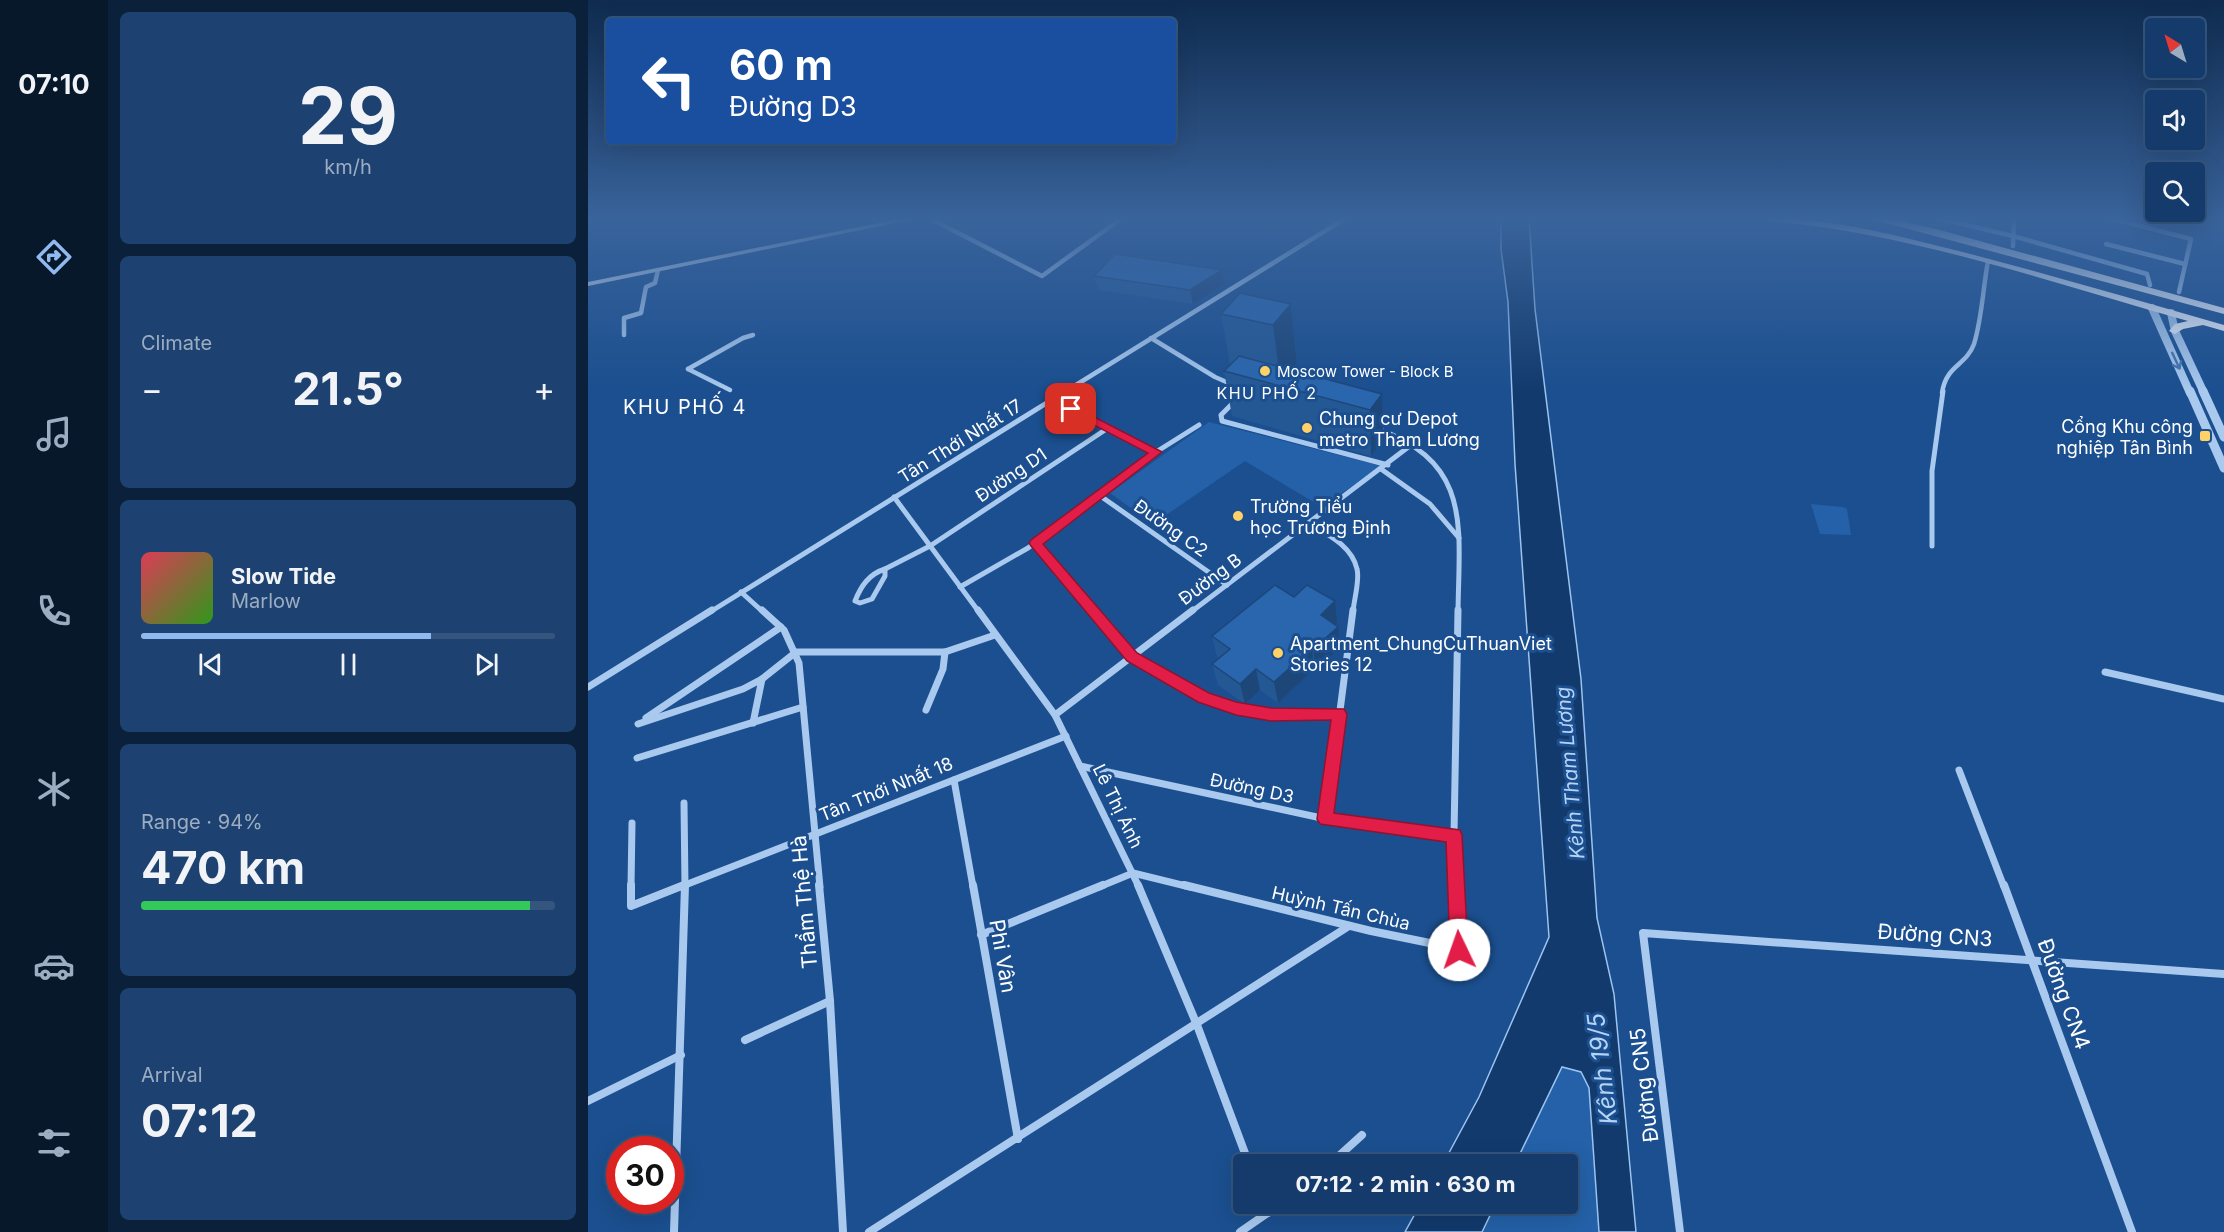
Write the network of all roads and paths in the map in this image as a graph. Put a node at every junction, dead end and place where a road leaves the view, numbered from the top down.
1 (620, 275) edge
2 (626, 275) edge
3 (657, 275) edge
4 (1253, 275) edge
5 (1986, 275) edge
6 (2055, 275) edge
7 (2070, 275) edge
8 (2083, 275) edge
9 (2100, 275) edge
10 (2185, 275) edge
11 (588, 282) edge
12 (2151, 296) junction
13 (2175, 302) junction
14 (2224, 304) edge
15 (2224, 310) edge
16 (2209, 323) junction
17 (2224, 324) edge
18 (2175, 331) junction
19 (624, 335) dead end
20 (753, 336) dead end
21 (1151, 338) junction
22 (1235, 386) edge
23 (730, 390) dead end
24 (1237, 398) edge
25 (1053, 399) junction
26 (1199, 425) dead end
27 (1369, 426) edge
28 (1108, 428) junction
29 (2224, 439) edge
30 (2213, 440) junction
31 (1411, 445) junction
32 (1156, 452) junction
33 (1388, 465) junction
34 (2224, 468) edge
35 (1381, 469) junction
36 (1099, 495) junction
37 (894, 497) junction
38 (1309, 523) junction
39 (1459, 538) junction
40 (1035, 543) junction
41 (930, 546) junction
42 (1932, 546) dead end
43 (885, 569) junction
44 (1227, 585) junction
45 (960, 587) junction
46 (741, 592) junction
47 (781, 627) junction
48 (995, 635) junction
49 (796, 652) junction
50 (945, 652) junction
51 (1132, 657) junction
52 (2105, 672) dead end
53 (762, 679) junction
54 (588, 687) edge
55 (2224, 699) edge
56 (803, 707) junction
57 (926, 710) dead end
58 (1339, 714) junction
59 (1054, 715) junction
60 (753, 723) junction
61 (1066, 736) junction
62 (637, 758) dead end
63 (1080, 766) junction
64 (1959, 770) dead end
65 (954, 780) junction
66 (684, 804) dead end
67 (1326, 819) junction
68 (632, 823) dead end
69 (816, 834) junction
70 (1454, 835) junction
71 (1133, 873) junction
72 (685, 886) junction
73 (1349, 926) junction
74 (1643, 933) joint
75 (981, 935) junction
76 (2032, 959) junction
77 (2224, 974) edge
78 (831, 1001) junction
79 (1197, 1025) junction
80 (745, 1040) dead end
81 (681, 1054) junction
82 (588, 1101) edge
83 (1362, 1135) dead end
84 (1018, 1139) junction
85 (1245, 1154) edge
86 (1341, 1154) edge
87 (1267, 1214) edge
88 (674, 1232) edge
89 (843, 1232) edge
90 (869, 1232) edge
91 (1240, 1232) edge
92 (1680, 1232) edge
93 (2132, 1232) edge

1 - 11 main road
2 - 11 main road
3 - 19 street
4 - 21 street, Tân Thới Nhất 17
5 - 42 street
6 - 12 main road
7 - 12 main road
8 - 12 main road
9 - 12 main road
10 - 13 street
12 - 13 main road
12 - 13 main road
12 -> 30 street
13 - 14 main road
13 - 15 main road
13 - 16 main road
13 - 17 main road
13 - 18 street
16 - 17 main road
16 - 18 main road
18 - 29 street
20 - 23 street
21 - 22 street
21 - 25 street, Tân Thới Nhất 17
24 - 33 street
25 - 28 street
25 - 37 street, Tân Thới Nhất 17
26 - 32 street
27 - 31 street, Huỳnh Tấn Chùa
28 - 32 street
28 - 41 street, Đường D1
29 - 30 street
30 - 34 street
31 - 33 street, Đường B
31 - 39 street, Huỳnh Tấn Chùa
32 - 36 street
33 - 35 street, Đường B
35 - 38 street, Đường B
35 - 39 street
36 - 40 street
36 - 44 street, Đường C2
37 - 41 street, Lê Thị Ánh
37 - 46 street, Tân Thới Nhất 17
38 - 44 street, Đường B
38 - 58 street
39 - 70 street, Huỳnh Tấn Chùa
40 - 45 street
40 - 51 street
41 - 43 street, Đường D1
41 - 45 street, Lê Thị Ánh
43 - 43 street, Đường D1
44 - 51 street, Đường B
45 - 48 street, Lê Thị Ánh
46 - 47 street, Thẩm Thệ Hà
46 - 54 street, Tân Thới Nhất 17
47 - 49 street, Thẩm Thệ Hà
47 - 53 street
48 - 50 street
48 - 59 street, Lê Thị Ánh
49 - 50 street
49 - 53 street
49 - 56 street, Thẩm Thệ Hà
50 - 57 street
51 - 58 street
51 - 59 street, Đường B
52 - 55 street
53 - 60 street
56 - 60 street
56 - 69 street, Thẩm Thệ Hà
58 - 67 street
59 - 61 street, Lê Thị Ánh
60 - 62 street
61 - 63 street, Lê Thị Ánh
61 - 65 street, Tân Thới Nhất 18
63 - 67 street, Đường D3
63 - 71 street, Lê Thị Ánh
64 - 76 street, Đường CN4
65 - 69 street, Tân Thới Nhất 18
65 - 75 street, Phi Vân
66 - 72 street
67 - 70 street, Đường D3
68 - 72 street, Tân Thới Nhất 18
69 - 72 street, Tân Thới Nhất 18
69 - 78 street, Thẩm Thệ Hà
70 - 73 street, Huỳnh Tấn Chùa
71 - 73 street, Huỳnh Tấn Chùa
71 - 75 street
71 - 79 street, Lê Thị Ánh
72 - 81 street
73 - 79 street
74 - 76 street, Đường CN3
74 - 92 street, Đường CN5
75 - 84 street, Phi Vân
76 - 77 street, Đường CN3
76 - 93 street, Đường CN4
78 - 80 street
78 - 89 street, Thẩm Thệ Hà
79 - 84 street
79 - 85 street, Lê Thị Ánh
81 - 82 street
81 - 88 street
83 - 86 street
84 - 90 street
87 - 91 street

